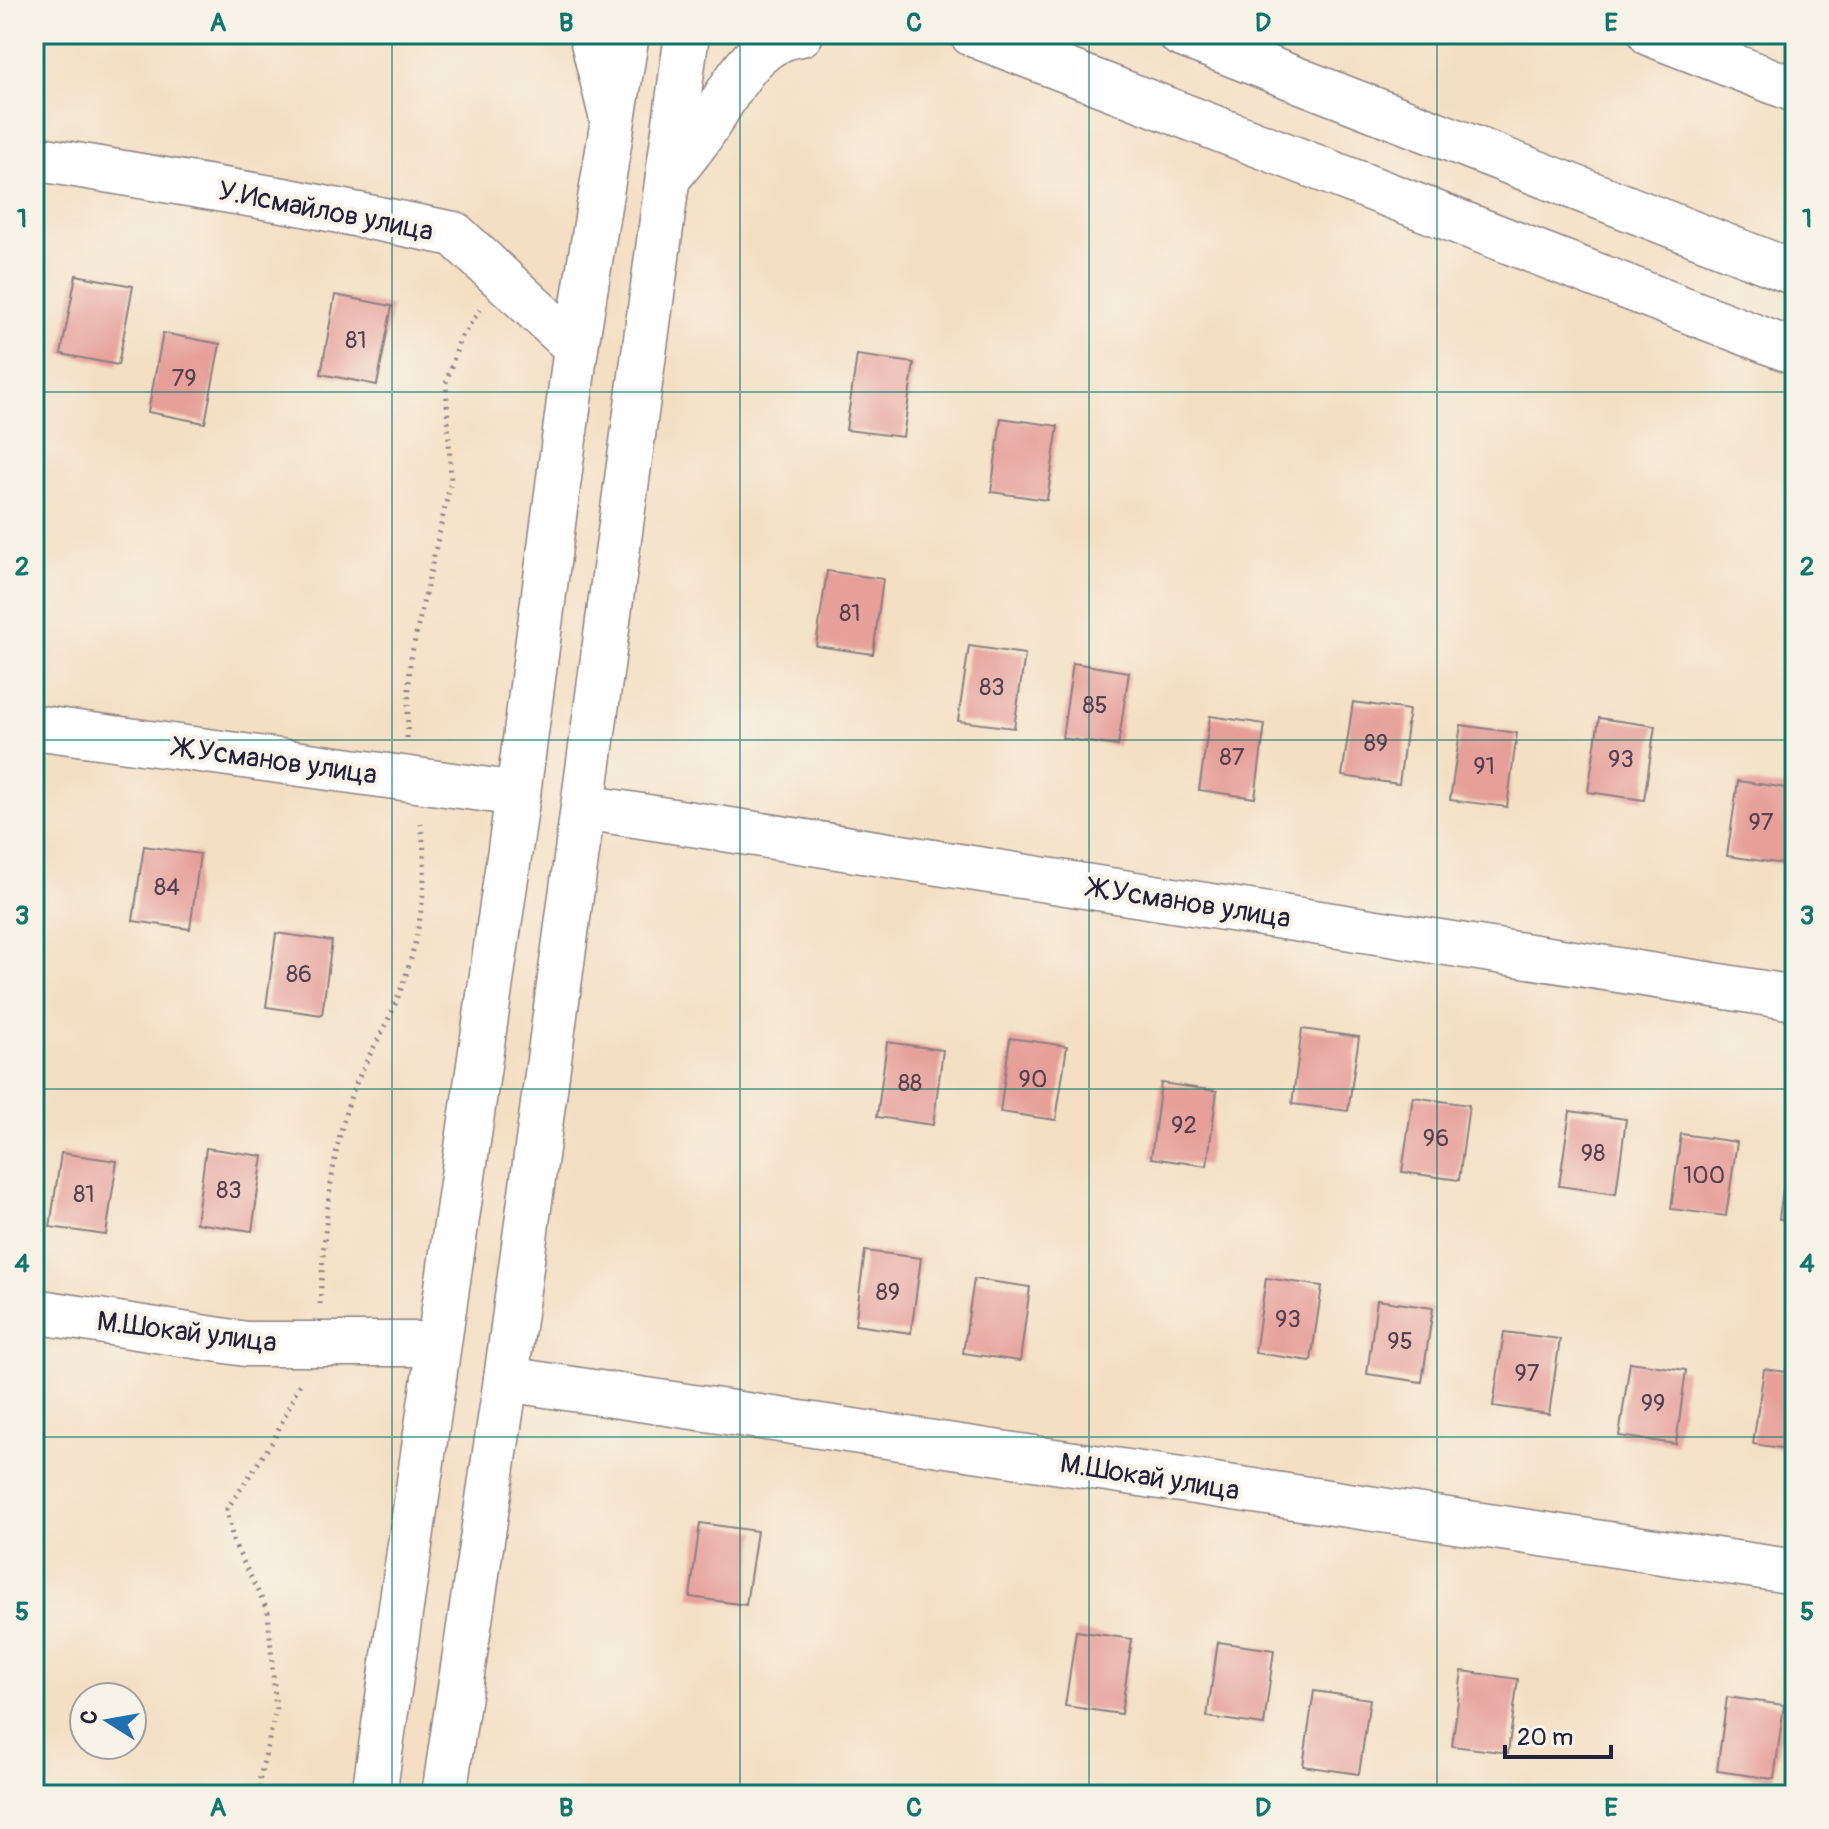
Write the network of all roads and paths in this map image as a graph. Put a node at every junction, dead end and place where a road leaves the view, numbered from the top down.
1 (591, 34) edge
2 (627, 34) edge
3 (687, 34) edge
4 (801, 34) edge
5 (972, 34) edge
6 (1180, 34) edge
7 (1651, 34) edge
8 (1795, 90) edge
9 (612, 119) junction
10 (34, 158) edge
11 (668, 178) junction
12 (1795, 273) edge
13 (502, 278) junction
14 (576, 347) junction
15 (1795, 352) edge
16 (34, 727) edge
17 (413, 779) junction
18 (518, 794) junction
19 (584, 807) junction
20 (1795, 998) edge
21 (34, 1311) edge
22 (311, 1344) junction
23 (437, 1344) junction
24 (506, 1379) junction
25 (1795, 1572) edge
26 (256, 1795) edge
27 (374, 1795) edge
28 (444, 1795) edge

1 - 9 main road
2 - 9 main road
3 - 11 main road
4 - 11 main road
5 - 15 main road
6 - 12 main road
7 - 8 main road
9 - 14 main road
10 - 13 main road, У.Исмайлов улица
11 - 19 main road
13 - 14 main road, У.Исмайлов улица
13 - 17 path
14 - 18 main road
16 - 17 main road, Ж.Усманов улица
17 - 18 main road, Ж.Усманов улица
17 - 22 path
18 - 23 main road
19 - 20 main road, Ж.Усманов улица
19 - 24 main road
21 - 22 main road, М.Шокай улица
22 - 23 main road, М.Шокай улица
22 - 26 path
23 - 27 main road
24 - 25 main road, М.Шокай улица
24 - 28 main road

